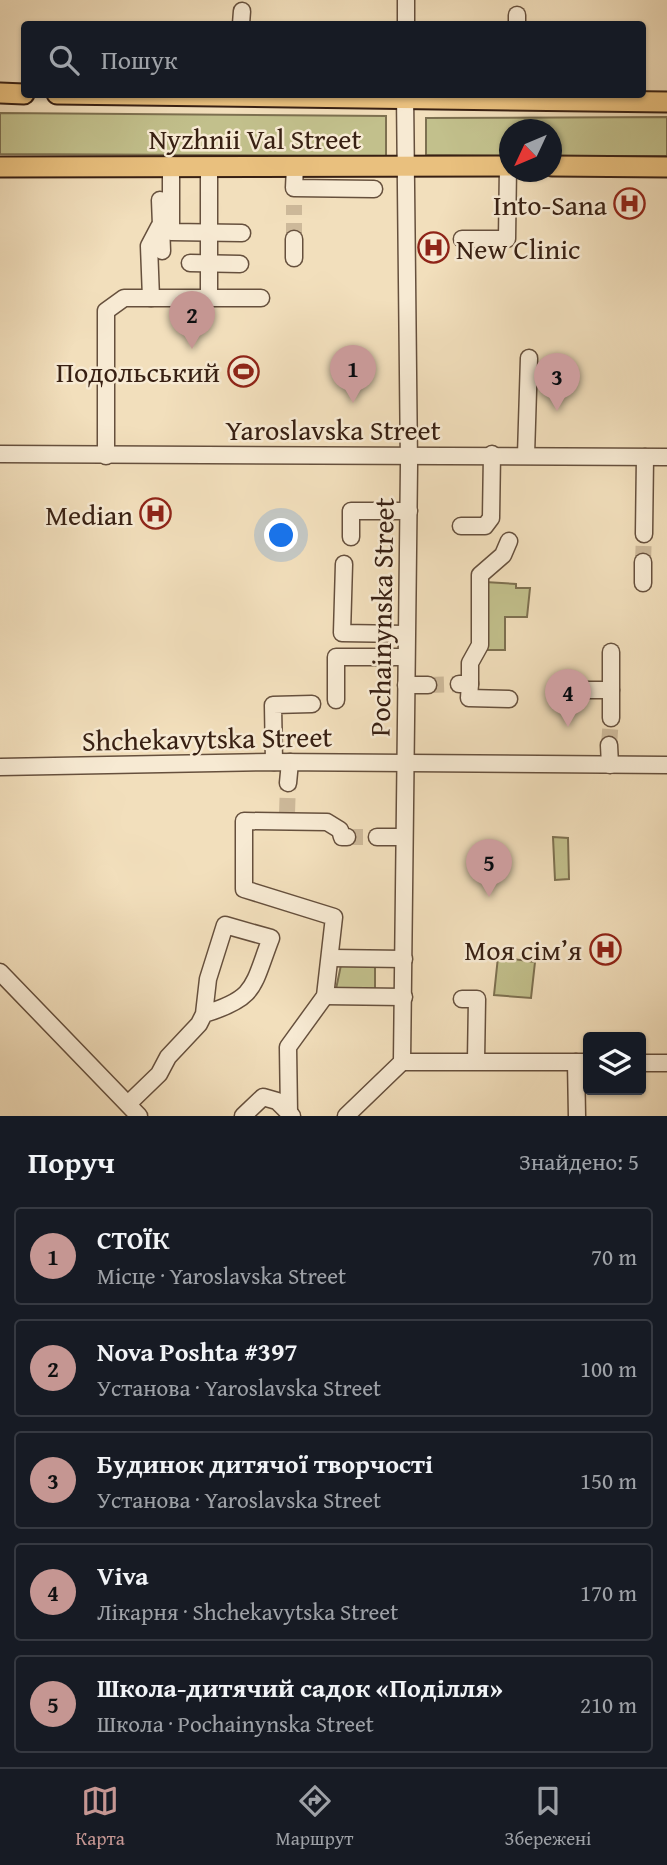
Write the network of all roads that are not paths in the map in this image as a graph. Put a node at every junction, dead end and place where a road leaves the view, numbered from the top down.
1 (406, 0) edge
2 (406, 21) edge
3 (0, 93) edge
4 (21, 94) edge
5 (405, 98) edge
6 (518, 98) edge
7 (667, 102) edge
8 (165, 166) junction
9 (209, 166) junction
10 (295, 166) junction
11 (405, 166) junction
12 (499, 166) edge
13 (562, 166) edge
14 (0, 167) edge
15 (667, 167) edge
16 (509, 182) edge
17 (374, 189) dead end
18 (159, 227) junction
19 (209, 233) junction
20 (242, 233) dead end
21 (294, 239) tunnel mouth
22 (462, 239) dead end
23 (162, 251) dead end
24 (294, 258) dead end
25 (190, 263) dead end
26 (209, 263) junction
27 (240, 264) dead end
28 (151, 298) junction
29 (209, 298) junction
30 (261, 298) dead end
31 (529, 358) dead end
32 (0, 454) edge
33 (492, 454) junction
34 (409, 455) junction
35 (526, 455) junction
36 (106, 456) junction
37 (645, 457) junction
38 (667, 457) edge
39 (409, 512) junction
40 (461, 526) dead end
41 (644, 534) tunnel mouth
42 (351, 537) dead end
43 (509, 541) dead end
44 (643, 562) tunnel mouth
45 (344, 564) dead end
46 (643, 583) dead end
47 (406, 634) junction
48 (611, 652) dead end
49 (406, 657) junction
50 (406, 685) junction
51 (428, 685) tunnel mouth
52 (561, 690) dead end
53 (611, 690) junction
54 (509, 699) dead end
55 (336, 700) dead end
56 (312, 704) dead end
57 (611, 718) tunnel mouth
58 (609, 746) tunnel mouth
59 (282, 762) junction
60 (404, 763) junction
61 (610, 765) junction
62 (667, 765) edge
63 (0, 767) edge
64 (288, 783) tunnel mouth
65 (404, 836) junction
66 (347, 837) tunnel mouth
67 (377, 837) tunnel mouth
68 (331, 958) junction
69 (404, 959) junction
70 (0, 972) edge
71 (325, 996) junction
72 (404, 997) junction
73 (462, 999) dead end
74 (204, 1014) junction
75 (476, 1060) junction
76 (402, 1062) junction
77 (582, 1062) edge
78 (646, 1063) edge
79 (667, 1063) edge
80 (133, 1110) edge
81 (290, 1114) edge
82 (243, 1116) edge
83 (346, 1116) edge
84 (577, 1116) edge

1 - 2 street
3 - 4 main road
5 - 6 main road
5 - 11 street, Pochainynska Street
6 - 7 main road
8 - 9 main road, Nyzhnii Val Street
8 - 14 main road, Nyzhnii Val Street
8 - 18 street
8 - 19 street
9 - 10 main road, Nyzhnii Val Street
9 - 19 street
10 - 11 main road, Nyzhnii Val Street
10 - 17 street
11 - 12 main road, Nyzhnii Val Street
11 - 34 street, Pochainynska Street
13 - 15 main road
16 - 22 street
18 - 23 street
18 - 28 street
19 - 20 street
19 - 26 street
21 - 24 street
25 - 26 street
26 - 27 street
26 - 29 street
28 - 29 street
28 - 36 street
29 - 30 street
31 - 35 street
32 - 36 street, Yaroslavska Street
33 - 34 street, Yaroslavska Street
33 - 35 street, Yaroslavska Street
33 - 40 street
34 - 36 street, Yaroslavska Street
34 - 39 street, Pochainynska Street
35 - 37 street, Yaroslavska Street
37 - 38 street, Yaroslavska Street
37 - 41 street
39 - 42 street
39 - 47 street, Pochainynska Street
43 - 54 street
44 - 46 street
45 - 47 street
47 - 49 street, Pochainynska Street
48 - 53 street
49 - 50 street, Pochainynska Street
49 - 55 street
50 - 51 street
50 - 60 street, Pochainynska Street
52 - 53 street
53 - 57 street
56 - 59 street
58 - 61 street
59 - 60 street, Shchekavytska Street
59 - 63 street, Shchekavytska Street
59 - 64 street
60 - 61 street, Shchekavytska Street
60 - 65 street, Pochainynska Street
61 - 62 street, Shchekavytska Street
65 - 67 street
65 - 69 street, Pochainynska Street
66 - 68 street
68 - 69 street
68 - 71 street
69 - 72 street, Pochainynska Street
70 - 80 street
71 - 72 street
71 - 81 street
72 - 76 street, Pochainynska Street
73 - 75 street
74 - 74 street
74 - 80 street
75 - 76 street
75 - 77 street
76 - 83 street
77 - 84 street
78 - 79 street
81 - 82 street

